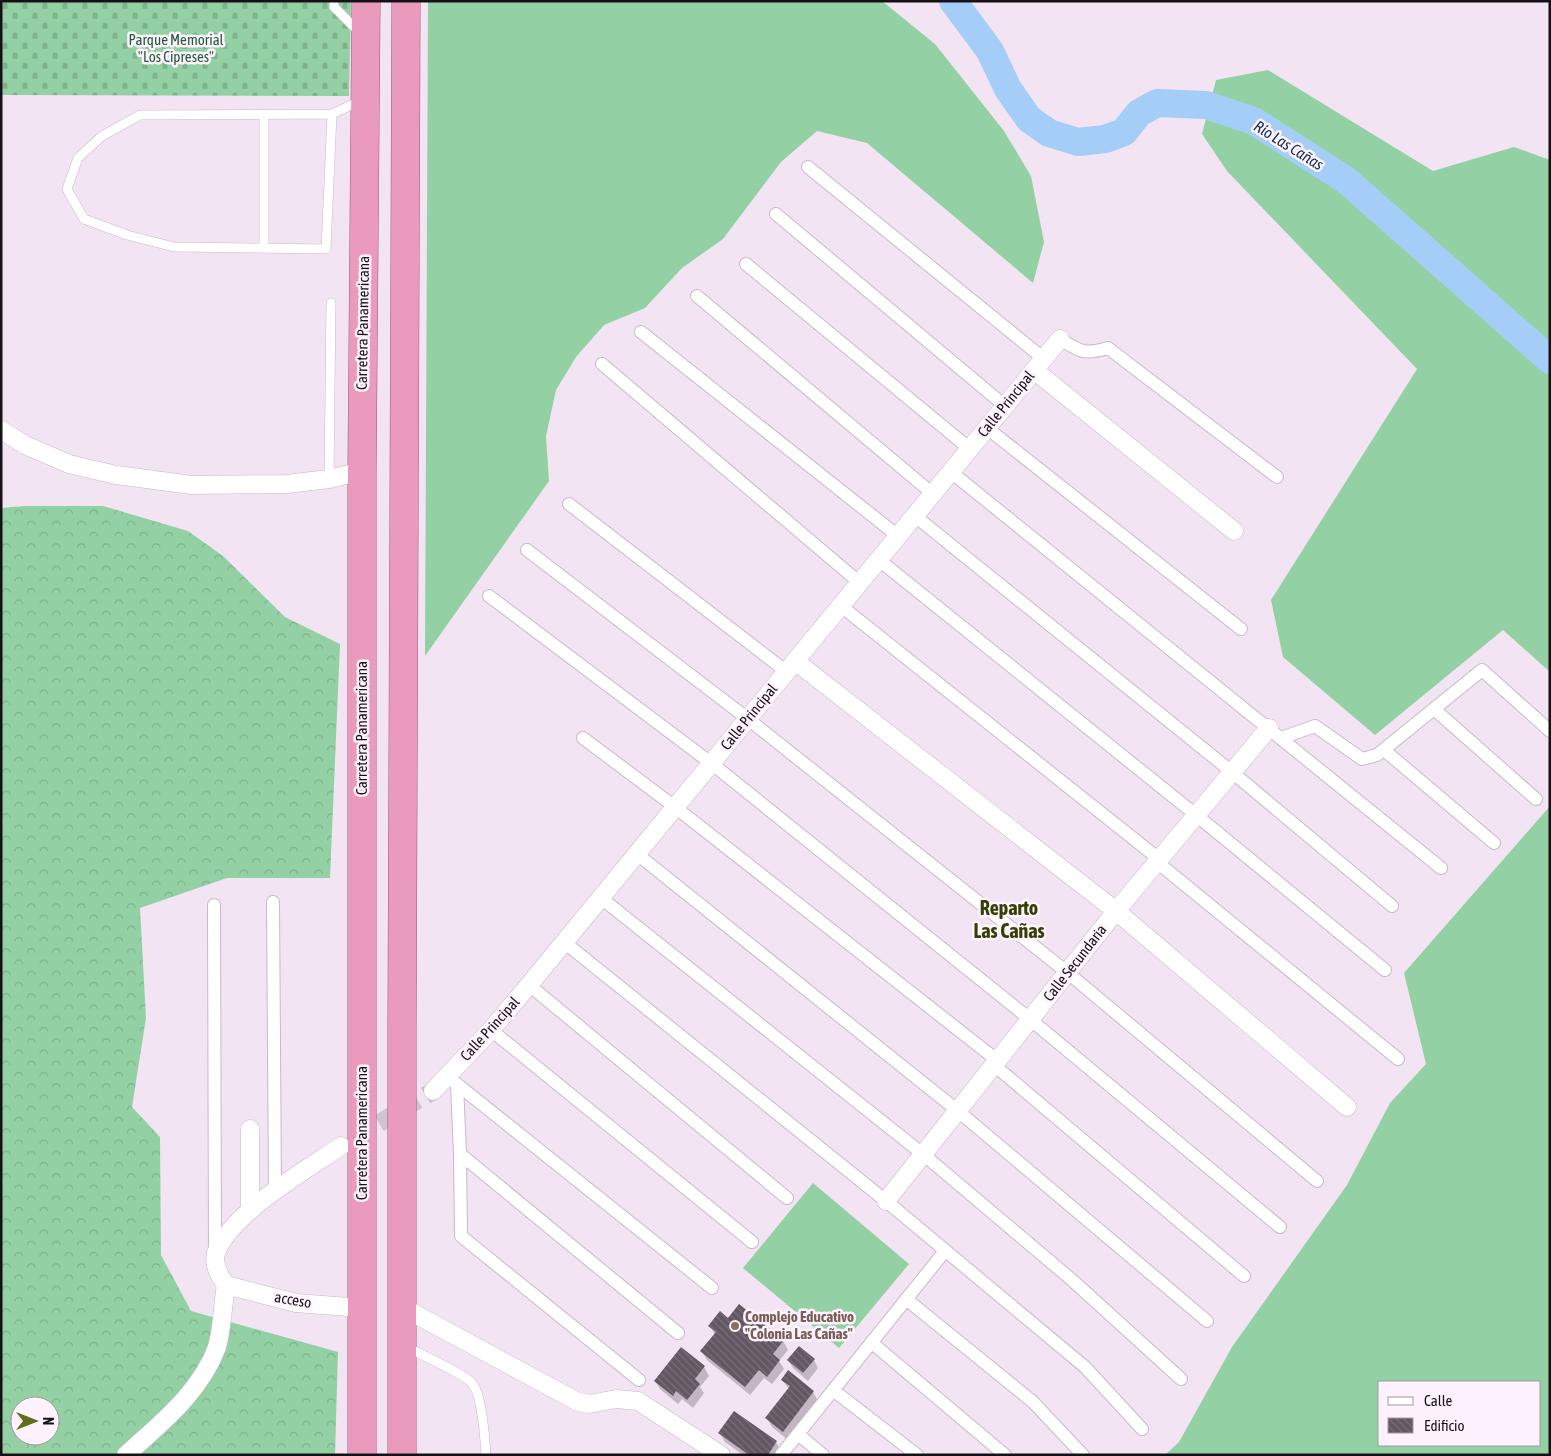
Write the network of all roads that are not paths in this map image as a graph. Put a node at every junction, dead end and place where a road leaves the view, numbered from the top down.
1 (366, 1) edge
2 (406, 1) edge
3 (334, 4) edge
4 (366, 39) junction
5 (365, 99) junction
6 (332, 114) junction
7 (264, 115) junction
8 (808, 167) dead end
9 (776, 214) dead end
10 (264, 248) junction
11 (746, 264) dead end
12 (697, 296) dead end
13 (331, 303) dead end
14 (641, 332) dead end
15 (1060, 338) joint
16 (602, 364) dead end
17 (1039, 365) junction
18 (1005, 406) junction
19 (987, 428) junction
20 (1, 430) edge
21 (970, 448) junction
22 (362, 471) junction
23 (951, 472) junction
24 (1277, 477) dead end
25 (329, 479) junction
26 (933, 494) junction
27 (569, 504) dead end
28 (915, 516) junction
29 (1234, 531) dead end
30 (898, 536) junction
31 (527, 550) dead end
32 (879, 560) junction
33 (404, 582) junction
34 (362, 583) junction
35 (860, 583) junction
36 (489, 596) dead end
37 (841, 606) junction
38 (1241, 629) dead end
39 (791, 667) junction
40 (1434, 709) junction
41 (748, 719) junction
42 (1550, 731) edge
43 (1275, 733) junction
44 (583, 738) dead end
45 (1384, 750) junction
46 (711, 764) junction
47 (1232, 772) junction
48 (1536, 799) dead end
49 (675, 808) junction
50 (1196, 815) junction
51 (1494, 843) dead end
52 (637, 854) junction
53 (1158, 860) junction
54 (1441, 868) dead end
55 (601, 898) junction
56 (273, 902) dead end
57 (214, 904) dead end
58 (1392, 906) dead end
59 (1116, 911) junction
60 (564, 942) junction
61 (1385, 970) dead end
62 (1068, 973) junction
63 (529, 985) junction
64 (1031, 1020) junction
65 (490, 1030) junction
66 (1398, 1059) dead end
67 (996, 1063) junction
68 (452, 1080) junction
69 (433, 1091) tunnel mouth
70 (1347, 1107) dead end
71 (958, 1111) junction
72 (250, 1129) dead end
73 (351, 1150) junction
74 (402, 1151) junction
75 (460, 1154) junction
76 (924, 1155) junction
77 (1317, 1181) dead end
78 (276, 1190) junction
79 (787, 1198) dead end
80 (886, 1201) junction
81 (250, 1210) junction
82 (1280, 1227) dead end
83 (752, 1242) dead end
84 (945, 1251) junction
85 (216, 1255) junction
86 (1244, 1276) dead end
87 (226, 1286) junction
88 (712, 1288) dead end
89 (906, 1299) junction
90 (402, 1307) junction
91 (362, 1308) junction
92 (1207, 1321) dead end
93 (678, 1333) dead end
94 (871, 1342) junction
95 (402, 1345) junction
96 (1181, 1379) dead end
97 (640, 1380) dead end
98 (833, 1390) junction
99 (1142, 1429) dead end
100 (798, 1434) junction
101 (126, 1455) edge
102 (362, 1455) edge
103 (402, 1455) edge
104 (486, 1455) edge
105 (721, 1455) edge
106 (781, 1455) edge
107 (823, 1455) edge
108 (917, 1455) edge
109 (1005, 1455) edge
110 (1083, 1455) edge

1 - 4 highway, Carretera Panamericana
2 - 33 highway
3 - 4 lane
4 - 5 highway, Carretera Panamericana
5 - 6 lane
5 - 22 highway, Carretera Panamericana
6 - 7 lane
6 - 10 lane
7 - 10 lane
7 - 10 lane
8 - 17 street
9 - 18 street
11 - 21 street
12 - 26 street
13 - 25 lane
14 - 30 street
15 - 17 street, Calle Principal
15 - 24 street
16 - 35 street
17 - 18 street, Calle Principal
17 - 29 street
18 - 19 street, Calle Principal
19 - 21 street, Calle Principal
19 - 38 street
20 - 25 street
21 - 23 street, Calle Principal
22 - 25 street
22 - 34 highway, Carretera Panamericana
23 - 26 street, Calle Principal
23 - 43 street
26 - 28 street, Calle Principal
27 - 39 street
28 - 30 street, Calle Principal
28 - 47 street
30 - 32 street, Calle Principal
31 - 41 street
32 - 35 street, Calle Principal
32 - 50 street
33 - 34 highway
33 - 74 highway
34 - 73 highway, Carretera Panamericana
35 - 37 street, Calle Principal
36 - 46 street
37 - 39 street, Calle Principal
37 - 53 street
39 - 41 street, Calle Principal
39 - 59 street
40 - 42 street
40 - 45 street
40 - 48 street
41 - 46 street, Calle Principal
41 - 62 street
43 - 45 street
43 - 47 street, Calle Secundaria
43 - 54 street
44 - 49 street
45 - 51 street
46 - 49 street, Calle Principal
46 - 64 street
47 - 50 street, Calle Secundaria
47 - 58 street
49 - 52 street, Calle Principal
49 - 67 street
50 - 53 street, Calle Secundaria
50 - 61 street
52 - 55 street, Calle Principal
52 - 71 street
53 - 59 street, Calle Secundaria
53 - 66 street
55 - 60 street, Calle Principal
55 - 76 street
56 - 78 street
57 - 85 street
59 - 62 street, Calle Secundaria
59 - 70 street
60 - 63 street, Calle Principal
60 - 80 street
62 - 64 street, Calle Secundaria
62 - 77 street
63 - 65 street, Calle Principal
63 - 79 street
64 - 67 street, Calle Secundaria
64 - 82 street
65 - 68 street, Calle Principal
65 - 83 street
67 - 71 street, Calle Secundaria
67 - 86 street
68 - 69 street, Calle Principal
68 - 75 street
68 - 88 street
71 - 76 street, Calle Secundaria
71 - 92 street
72 - 81 street
73 - 74 highway
73 - 78 street
73 - 91 highway, Carretera Panamericana
74 - 90 highway
75 - 93 street
75 - 97 street
76 - 80 street, Calle Secundaria
76 - 96 street
78 - 81 street
80 - 84 street
81 - 85 street
84 - 89 street
84 - 99 street
85 - 87 street
87 - 91 street, acceso
87 - 101 street
89 - 94 street
89 - 110 street
90 - 95 highway
90 - 105 street
91 - 102 highway, Carretera Panamericana
94 - 98 street
94 - 109 street
95 - 103 highway
95 - 104 lane
98 - 100 street
98 - 108 street
100 - 106 street
100 - 107 street

